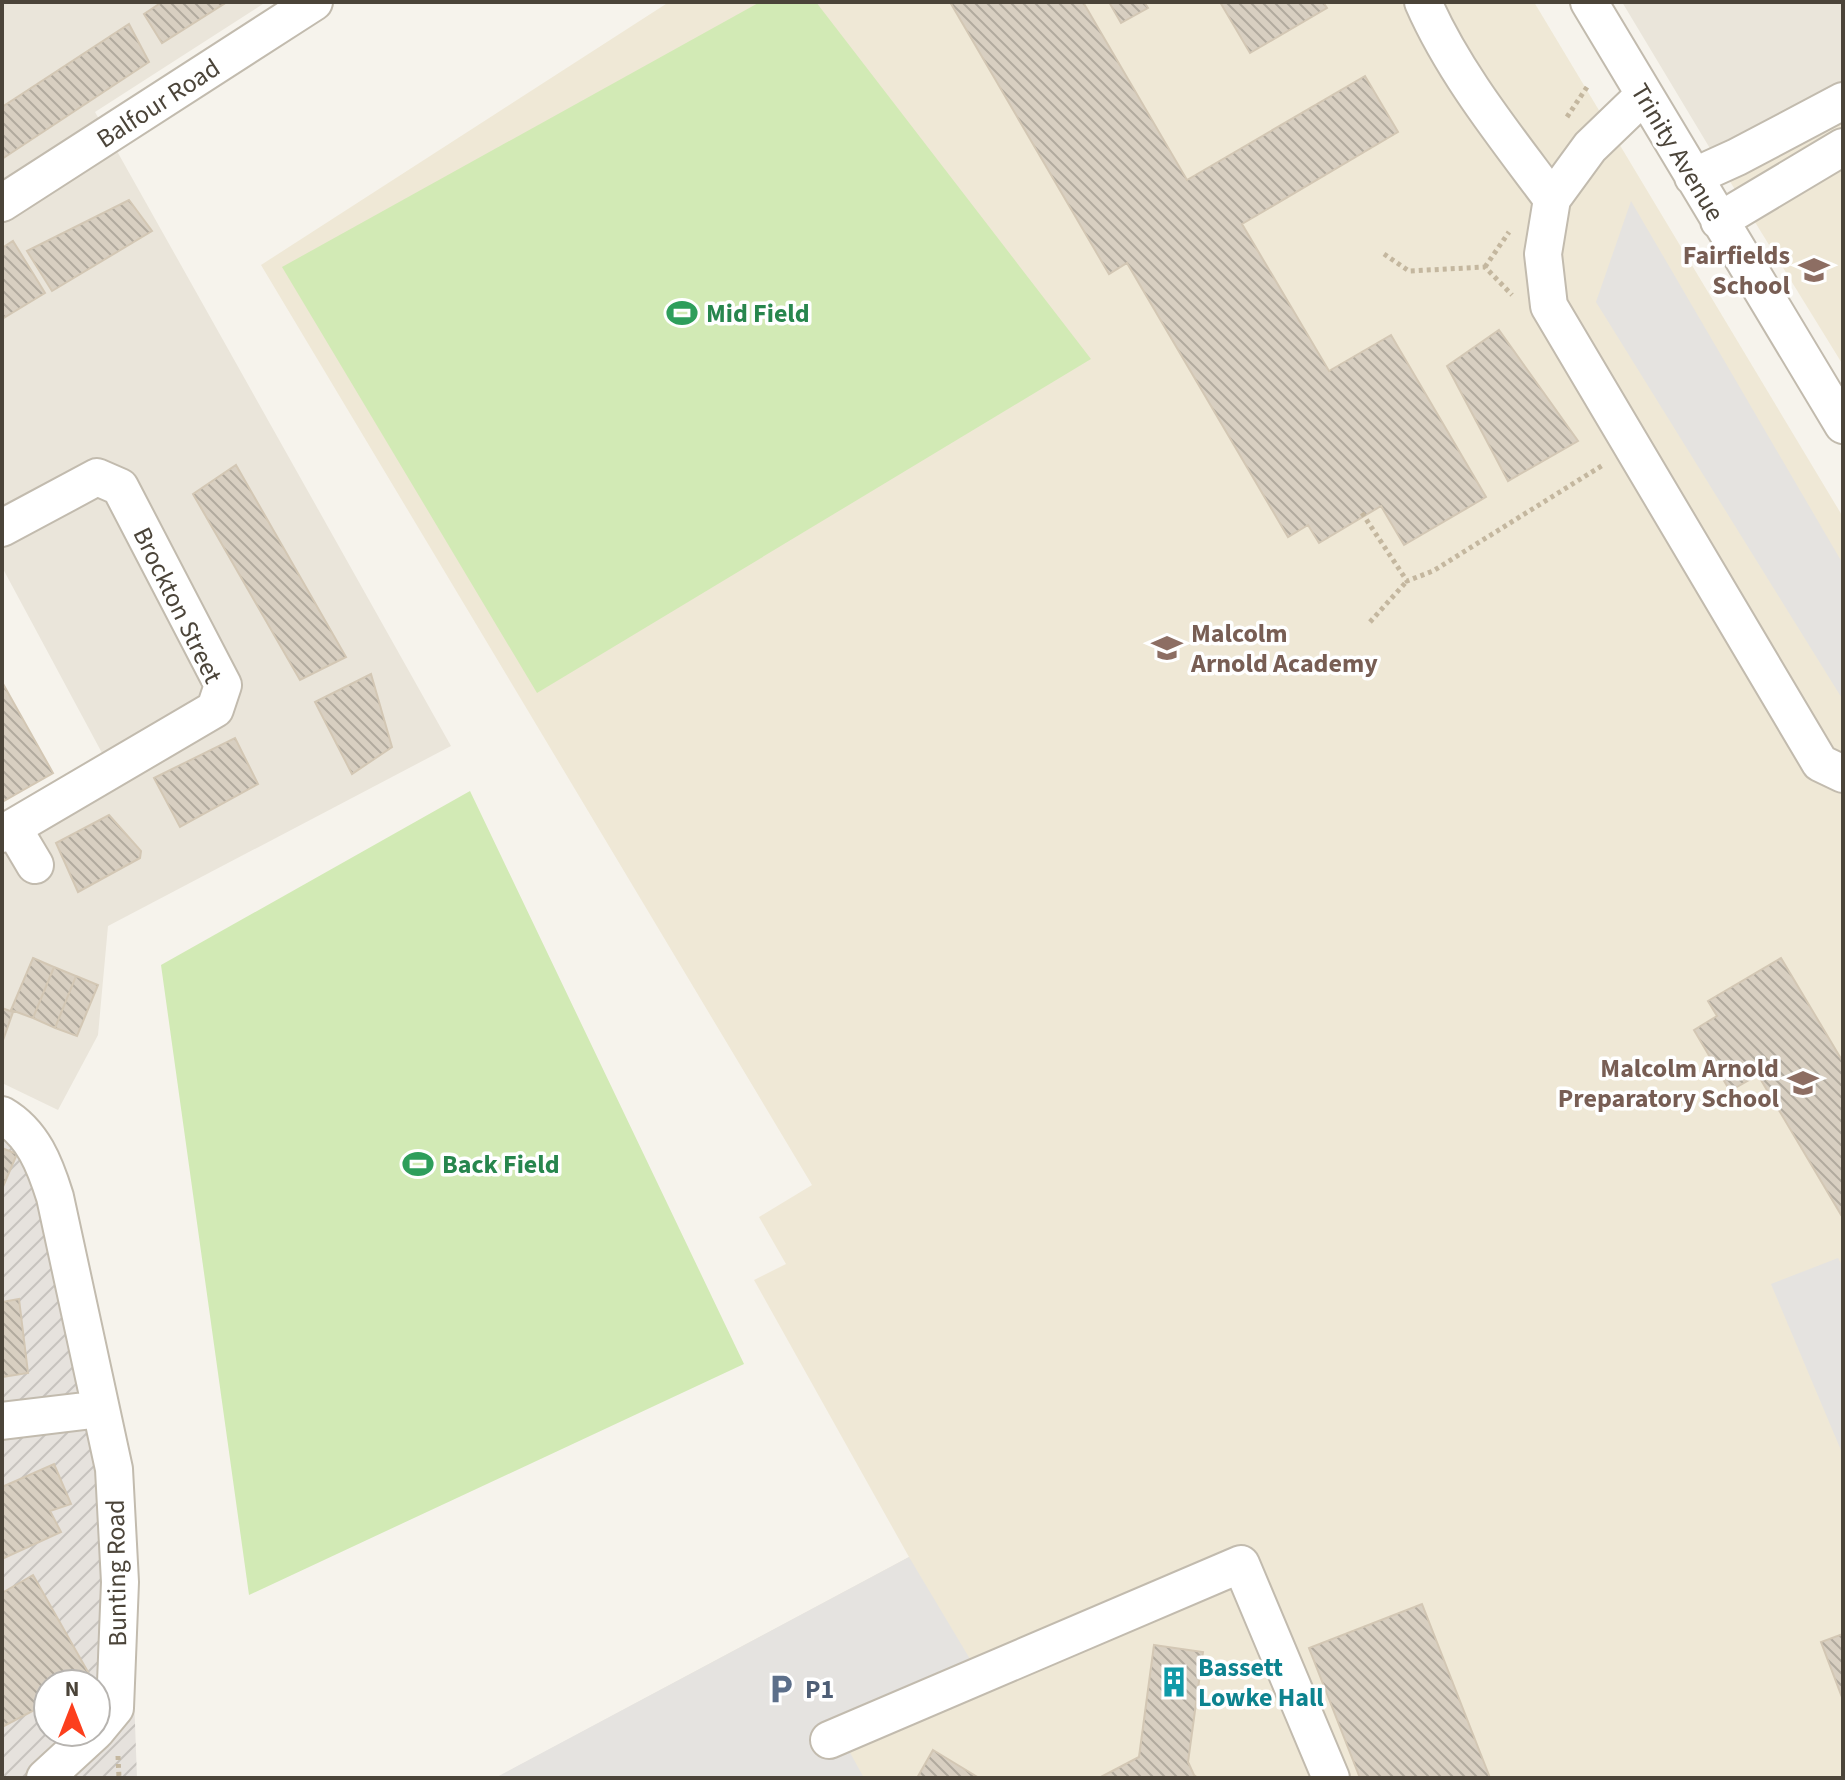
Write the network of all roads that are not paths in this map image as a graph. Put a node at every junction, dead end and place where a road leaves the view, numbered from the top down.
1 (314, 2) edge
2 (1423, 2) edge
3 (1589, 2) edge
4 (1644, 95) junction
5 (1843, 101) edge
6 (1843, 147) edge
7 (1693, 177) junction
8 (1552, 199) junction
9 (2, 203) edge
10 (1719, 221) junction
11 (1843, 425) edge
12 (2, 528) edge
13 (1843, 774) edge
14 (8, 831) edge
15 (35, 865) dead end
16 (2, 1115) edge
17 (101, 1409) junction
18 (2, 1421) edge
19 (112, 1712) edge
20 (829, 1740) dead end
21 (78, 1748) edge
22 (45, 1778) edge
23 (1331, 1778) edge

1 - 9 street, Balfour Road
2 - 8 street
3 - 4 street, Trinity Avenue
4 - 7 street, Trinity Avenue
4 - 8 street
5 - 7 street
6 - 10 street
7 - 10 street, Trinity Avenue
8 - 13 street
10 - 11 street, Trinity Avenue
12 - 14 street, Brockton Street
14 - 15 street
16 - 17 street, Bunting Road
17 - 18 street
17 - 19 street, Bunting Road
20 - 23 street
21 - 22 street, Bunting Road

